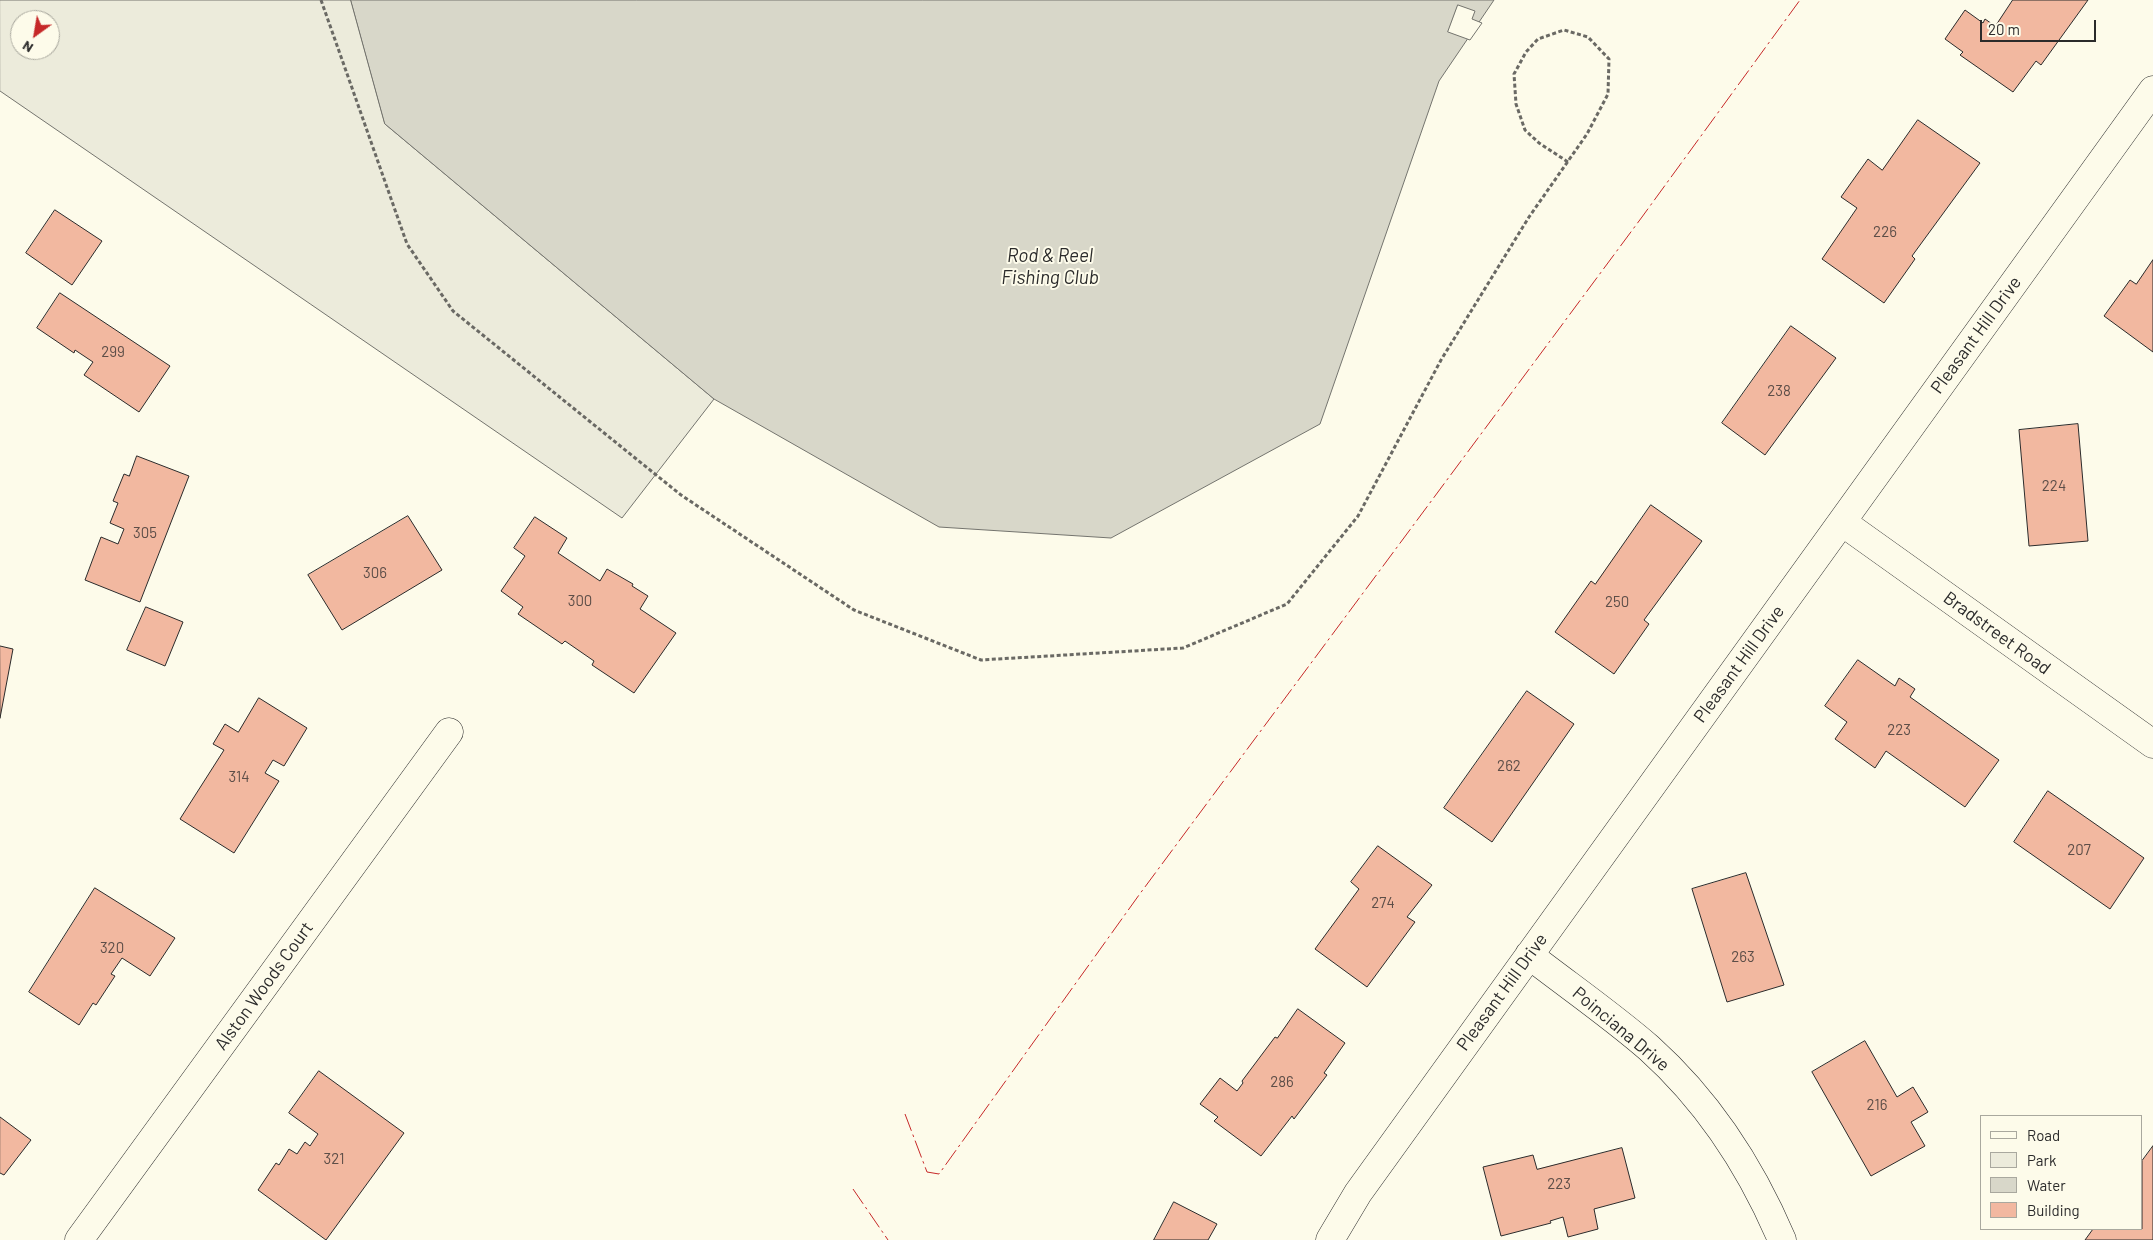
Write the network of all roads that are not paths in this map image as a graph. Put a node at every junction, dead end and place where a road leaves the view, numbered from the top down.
1 (2153, 90) edge
2 (1842, 522) junction
3 (448, 732) dead end
4 (2153, 744) edge
5 (1529, 955) junction
6 (79, 1240) edge
7 (1330, 1240) edge
8 (1782, 1240) edge

1 - 2 street, Pleasant Hill Drive
2 - 4 street, Bradstreet Road
2 - 5 street, Pleasant Hill Drive
3 - 6 street, Alston Woods Court
5 - 7 street, Pleasant Hill Drive
5 - 8 street, Poinciana Drive

